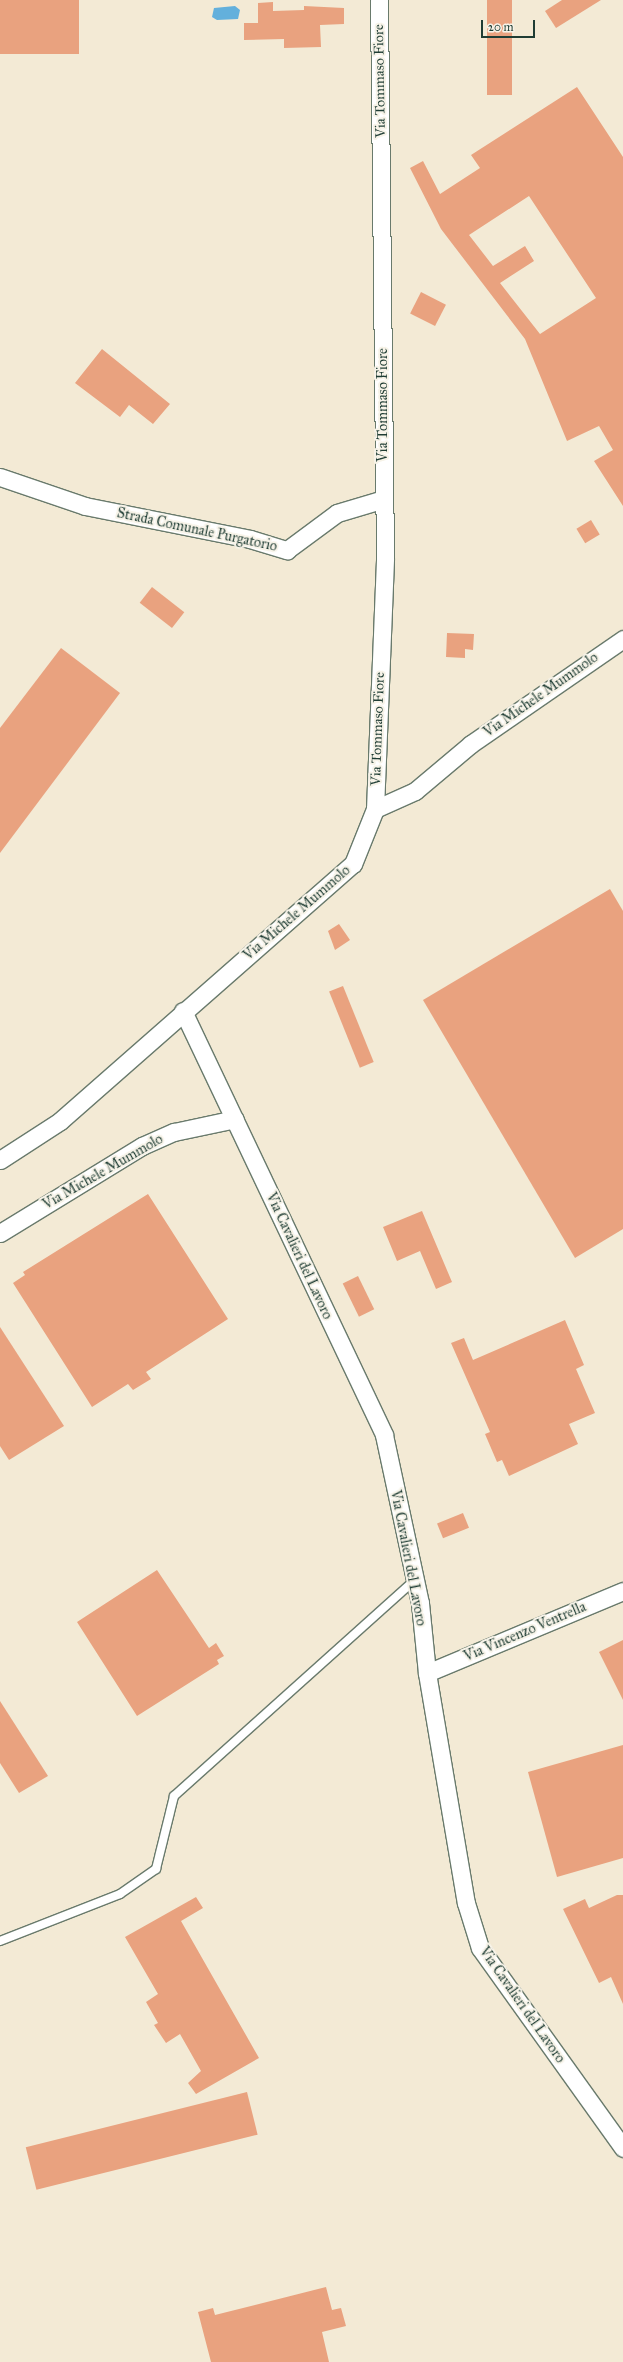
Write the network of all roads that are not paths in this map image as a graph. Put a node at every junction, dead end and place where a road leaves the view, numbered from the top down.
1 (379, 0) edge
2 (0, 478) edge
3 (384, 499) junction
4 (623, 639) edge
5 (375, 809) junction
6 (183, 1011) junction
7 (235, 1119) junction
8 (0, 1160) edge
9 (0, 1233) edge
10 (415, 1580) junction
11 (623, 1591) edge
12 (426, 1673) junction
13 (0, 1941) edge
14 (623, 2148) edge

1 - 3 street, Via Tommaso Fiore
2 - 3 street, Strada Comunale Purgatorio
3 - 5 street, Via Tommaso Fiore
4 - 5 street, Via Michele Mummolo
5 - 6 street, Via Michele Mummolo
6 - 7 street, Via Cavalieri del Lavoro
6 - 8 street, Via Michele Mummolo
7 - 9 street, Via Michele Mummolo
7 - 10 street, Via Cavalieri del Lavoro
10 - 12 street, Via Cavalieri del Lavoro
10 - 13 lane
11 - 12 street, Via Vincenzo Ventrella
12 - 14 street, Via Cavalieri del Lavoro

